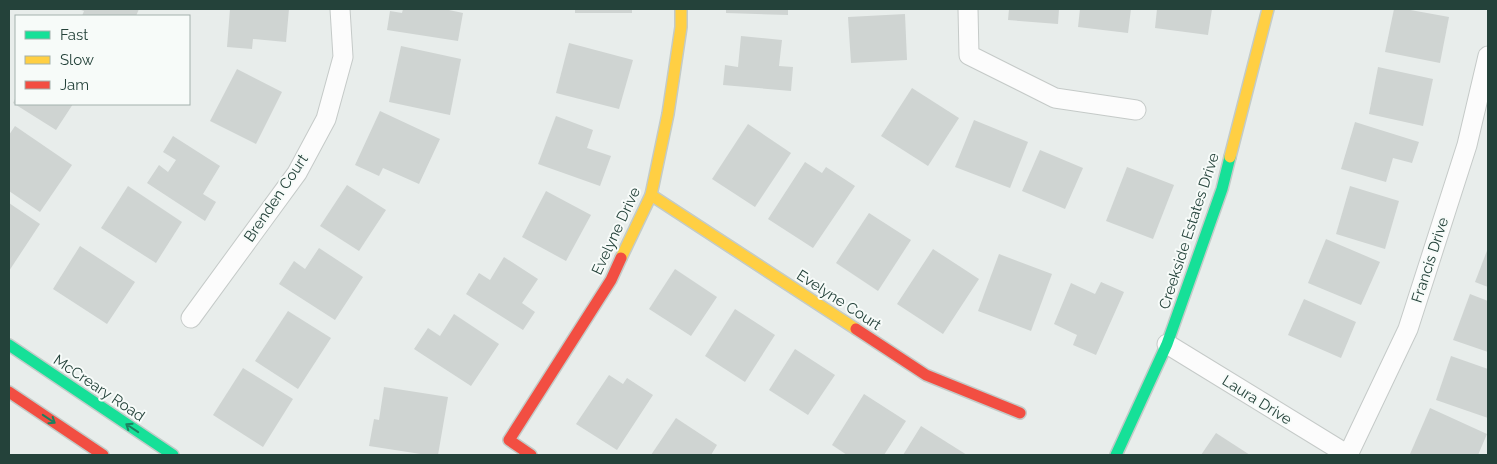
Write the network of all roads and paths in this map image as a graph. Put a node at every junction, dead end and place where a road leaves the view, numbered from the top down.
1 (340, 9) edge
2 (681, 9) edge
3 (968, 9) edge
4 (1268, 9) edge
5 (1488, 56) edge
6 (1136, 110) dead end
7 (651, 195) junction
8 (191, 318) dead end
9 (1167, 344) junction
10 (9, 345) edge
11 (9, 392) edge
12 (1020, 413) dead end
13 (103, 455) edge
14 (173, 455) edge
15 (531, 455) edge
16 (1116, 455) edge
17 (1348, 455) edge

1 - 8 street, Brenden Court
2 - 7 street, Evelyne Drive
3 - 6 street
4 - 9 street, Creekside Estates Drive
5 - 17 street, Francis Drive
7 - 12 street, Evelyne Court
7 - 15 street, Evelyne Drive
9 - 16 street, Creekside Estates Drive
9 - 17 street, Laura Drive
14 -> 10 street, McCreary Road
11 -> 13 street

